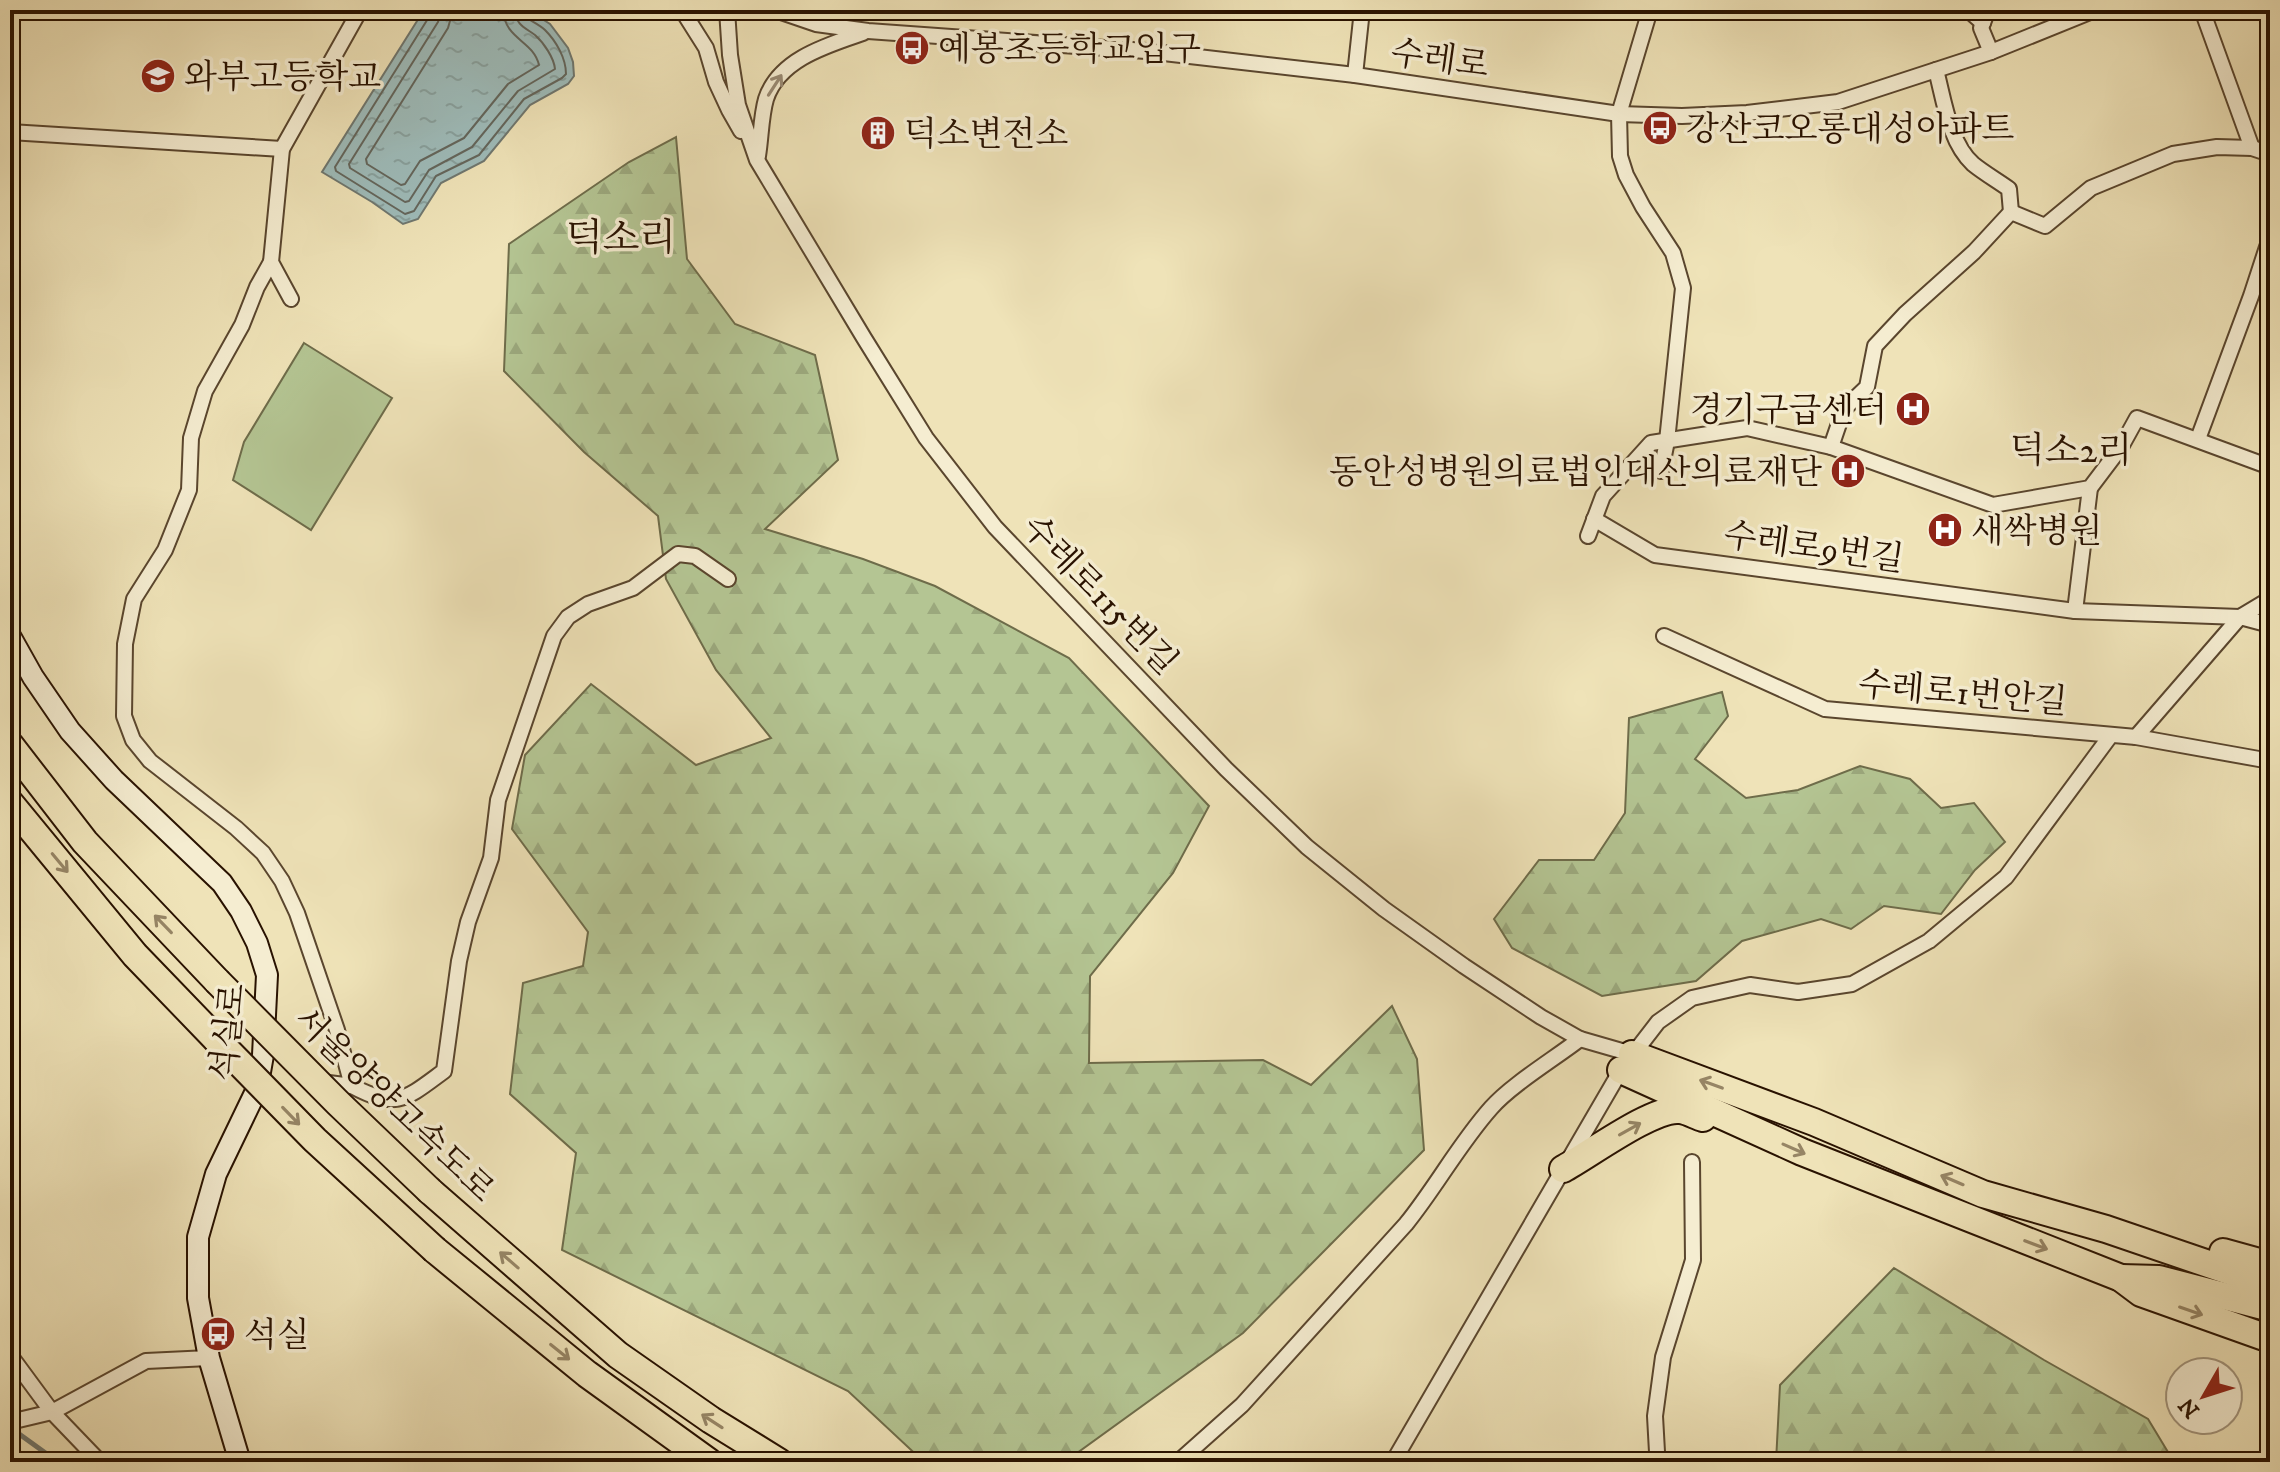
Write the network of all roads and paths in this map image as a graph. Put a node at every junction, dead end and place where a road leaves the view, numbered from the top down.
1 (360, 10) edge
2 (682, 10) edge
3 (727, 10) edge
4 (775, 10) edge
5 (1362, 10) edge
6 (1650, 10) edge
7 (1968, 10) edge
8 (2095, 10) edge
9 (2202, 10) edge
10 (1985, 17) edge
11 (868, 31) junction
12 (1991, 52) junction
13 (1936, 70) junction
14 (1355, 75) junction
15 (1619, 114) junction
16 (10, 132) edge
17 (2252, 148) junction
18 (282, 149) junction
19 (2270, 154) edge
20 (757, 157) junction
21 (2011, 212) junction
22 (2270, 246) edge
23 (271, 262) junction
24 (291, 299) dead end
25 (2198, 439) junction
26 (1667, 441) junction
27 (1831, 447) junction
28 (2270, 467) edge
29 (1661, 471) dead end
30 (2090, 488) junction
31 (1594, 519) junction
32 (1588, 536) dead end
33 (728, 579) dead end
34 (2270, 599) edge
35 (2075, 611) junction
36 (2240, 617) junction
37 (2270, 625) edge
38 (10, 636) edge
39 (1664, 636) dead end
40 (2111, 735) junction
41 (2136, 737) junction
42 (10, 745) edge
43 (2270, 761) edge
44 (10, 803) edge
45 (1580, 1039) junction
46 (263, 1055) junction
47 (1627, 1062) junction
48 (352, 1086) junction
49 (1753, 1130) junction
50 (1692, 1162) dead end
51 (1563, 1169) junction
52 (2106, 1229) junction
53 (2270, 1265) edge
54 (2121, 1278) junction
55 (2270, 1285) edge
56 (2270, 1308) edge
57 (2270, 1339) edge
58 (10, 1355) edge
59 (209, 1358) junction
60 (52, 1412) junction
61 (10, 1422) edge
62 (1657, 1452) dead end
63 (100, 1462) edge
64 (240, 1462) edge
65 (709, 1462) edge
66 (779, 1462) edge
67 (1178, 1462) edge
68 (1393, 1462) edge

1 - 18 street
2 - 20 street
3 - 20 street, 수레로115번길
4 - 11 street, 수레로
5 - 14 street
6 - 15 street
7 - 10 street
8 - 12 street, 수레로
9 - 17 street
10 - 12 street
11 - 14 street, 수레로
20 -> 11 street
12 - 13 street, 수레로
13 - 15 street, 수레로
13 - 21 street
14 - 15 street, 수레로
15 - 26 street
16 - 18 street
17 - 19 street
17 - 21 street
18 - 23 street
20 - 45 street, 수레로115번길
21 - 27 street
22 - 25 street
23 - 24 street
23 - 48 street
25 - 28 street
25 - 30 street
26 - 27 street
26 - 29 street
26 - 31 street
27 - 30 street
30 - 35 street
31 - 32 street
31 - 35 street, 수레로9번길
33 - 48 street
34 - 36 street
35 - 36 street, 수레로9번길
36 - 37 street, 수레로9번길
36 - 41 street
38 - 46 main road, 석실로
39 - 40 street, 수레로1번안길
40 - 41 street, 수레로1번안길
40 - 47 street
41 - 43 street, 수레로1번안길
66 -> 42 highway, 서울양양고속도로, bridge
44 -> 65 highway, bridge
45 - 47 street, 수레로115번길
45 - 67 street
46 - 48 street
46 - 59 main road, 석실로
47 - 49 highway
47 - 51 street
52 -> 47 highway
51 -> 49 highway
49 -> 54 highway
50 - 62 street
51 - 68 street
52 - 53 highway
52 - 55 highway
54 - 56 highway
54 -> 57 highway
58 - 60 street
59 - 60 street
59 - 64 main road, 석실로
60 - 61 street
60 - 63 street

